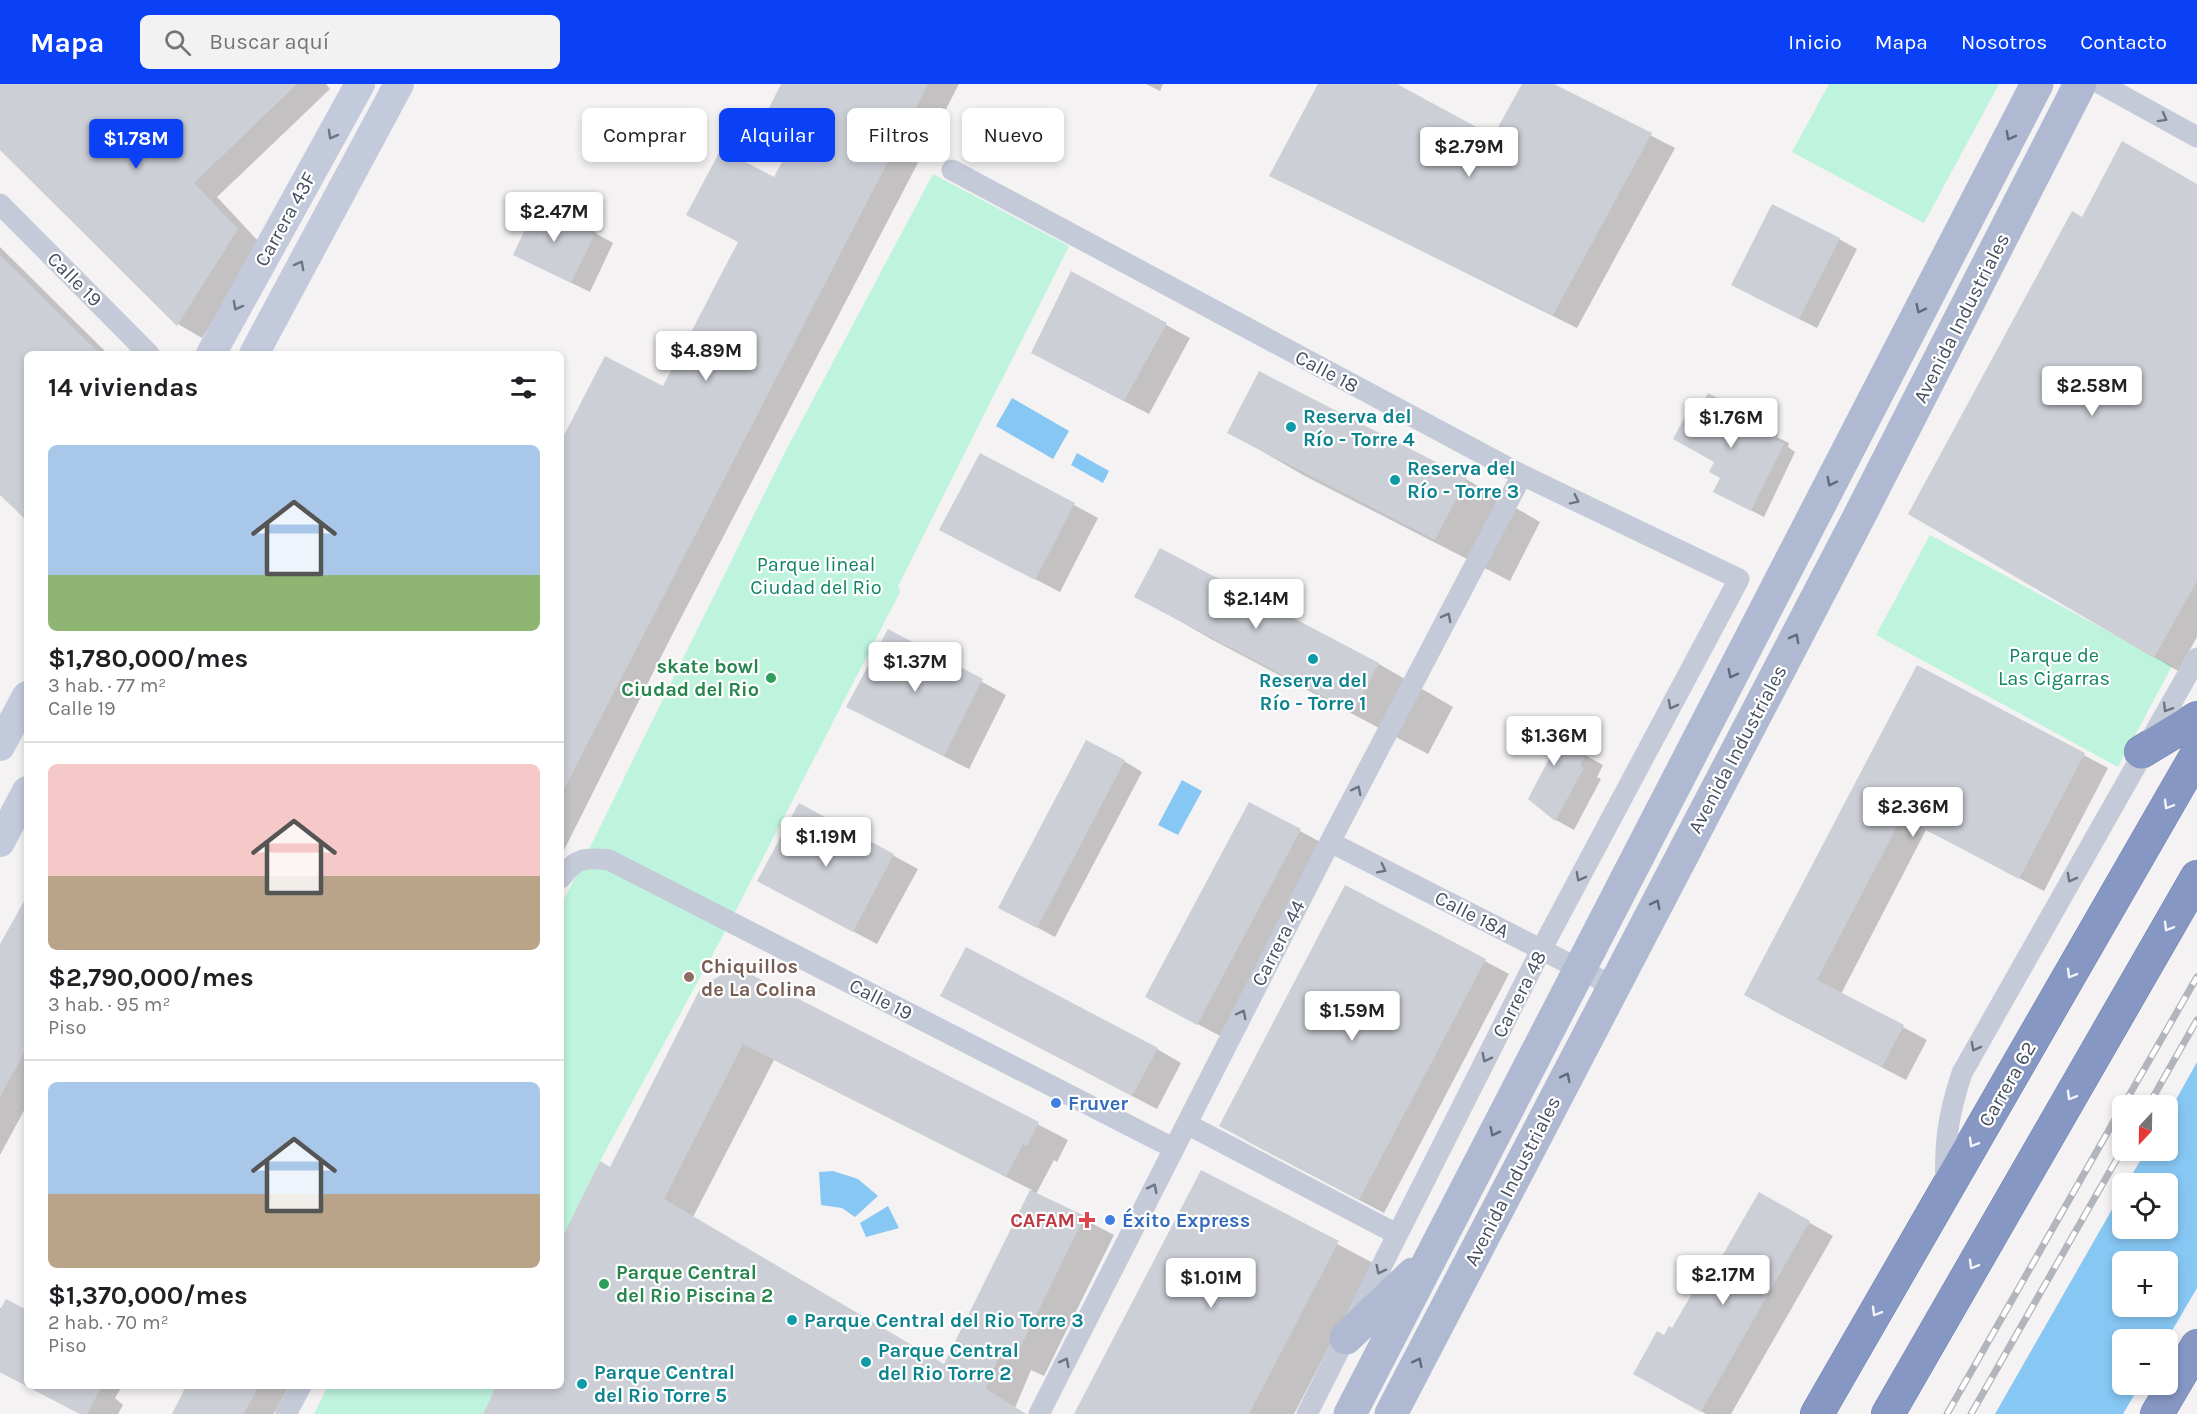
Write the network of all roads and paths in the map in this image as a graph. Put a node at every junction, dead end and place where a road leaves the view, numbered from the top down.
1 (360, 84) edge
2 (399, 84) edge
3 (2037, 84) edge
4 (2080, 84) edge
5 (2101, 84) edge
6 (2197, 137) edge
7 (952, 170) dead end
8 (0, 204) edge
9 (146, 351) edge
10 (213, 351) edge
11 (256, 351) edge
12 (1522, 475) junction
13 (1739, 579) joint
14 (2197, 658) edge
15 (24, 702) edge
16 (2197, 717) edge
17 (0, 746) edge
18 (2141, 752) junction
19 (2197, 754) edge
20 (24, 797) edge
21 (0, 842) edge
22 (1330, 842) junction
23 (564, 873) edge
24 (2197, 877) edge
25 (1541, 950) junction
26 (1577, 968) junction
27 (1613, 986) junction
28 (1187, 1124) junction
29 (1173, 1148) junction
30 (1946, 1190) junction
31 (1389, 1230) dead end
32 (1431, 1256) junction
33 (1346, 1338) junction
34 (2197, 1346) edge
35 (299, 1389) edge
36 (286, 1414) edge
37 (1039, 1414) edge
38 (1307, 1414) edge
39 (1350, 1414) edge
40 (1391, 1414) edge
41 (1817, 1414) edge
42 (1888, 1414) edge
43 (2157, 1414) edge

1 -> 10 street, Carrera 43F
11 -> 2 street, Carrera 43F
3 -> 26 main road, Avenida Industriales
27 -> 4 main road, Avenida Industriales
5 -> 6 street
7 - 12 street, Calle 18
8 - 9 street, Calle 19
12 -> 13 street, Calle 18
22 -> 12 street, Carrera 44
13 -> 25 street, Carrera 48
14 -> 18 street
15 - 17 street
16 - 18 highway
18 -> 30 street
19 -> 30 highway, Carrera 62
20 - 21 street
22 -> 25 street, Calle 18A
28 -> 22 street, Carrera 44
23 - 29 street, Calle 19
24 -> 42 highway
25 - 26 street, Calle 18A
25 -> 33 street, Carrera 48
26 - 27 street, Calle 18A
26 -> 32 main road, Avenida Industriales
40 -> 27 main road, Avenida Industriales
28 - 29 street, Carrera 44
28 - 31 street
37 -> 29 street, Carrera 44
30 -> 41 highway, Carrera 62
32 - 33 main road
32 - 39 main road, Avenida Industriales
33 - 38 street, Carrera 48
34 - 43 highway
35 - 36 street

